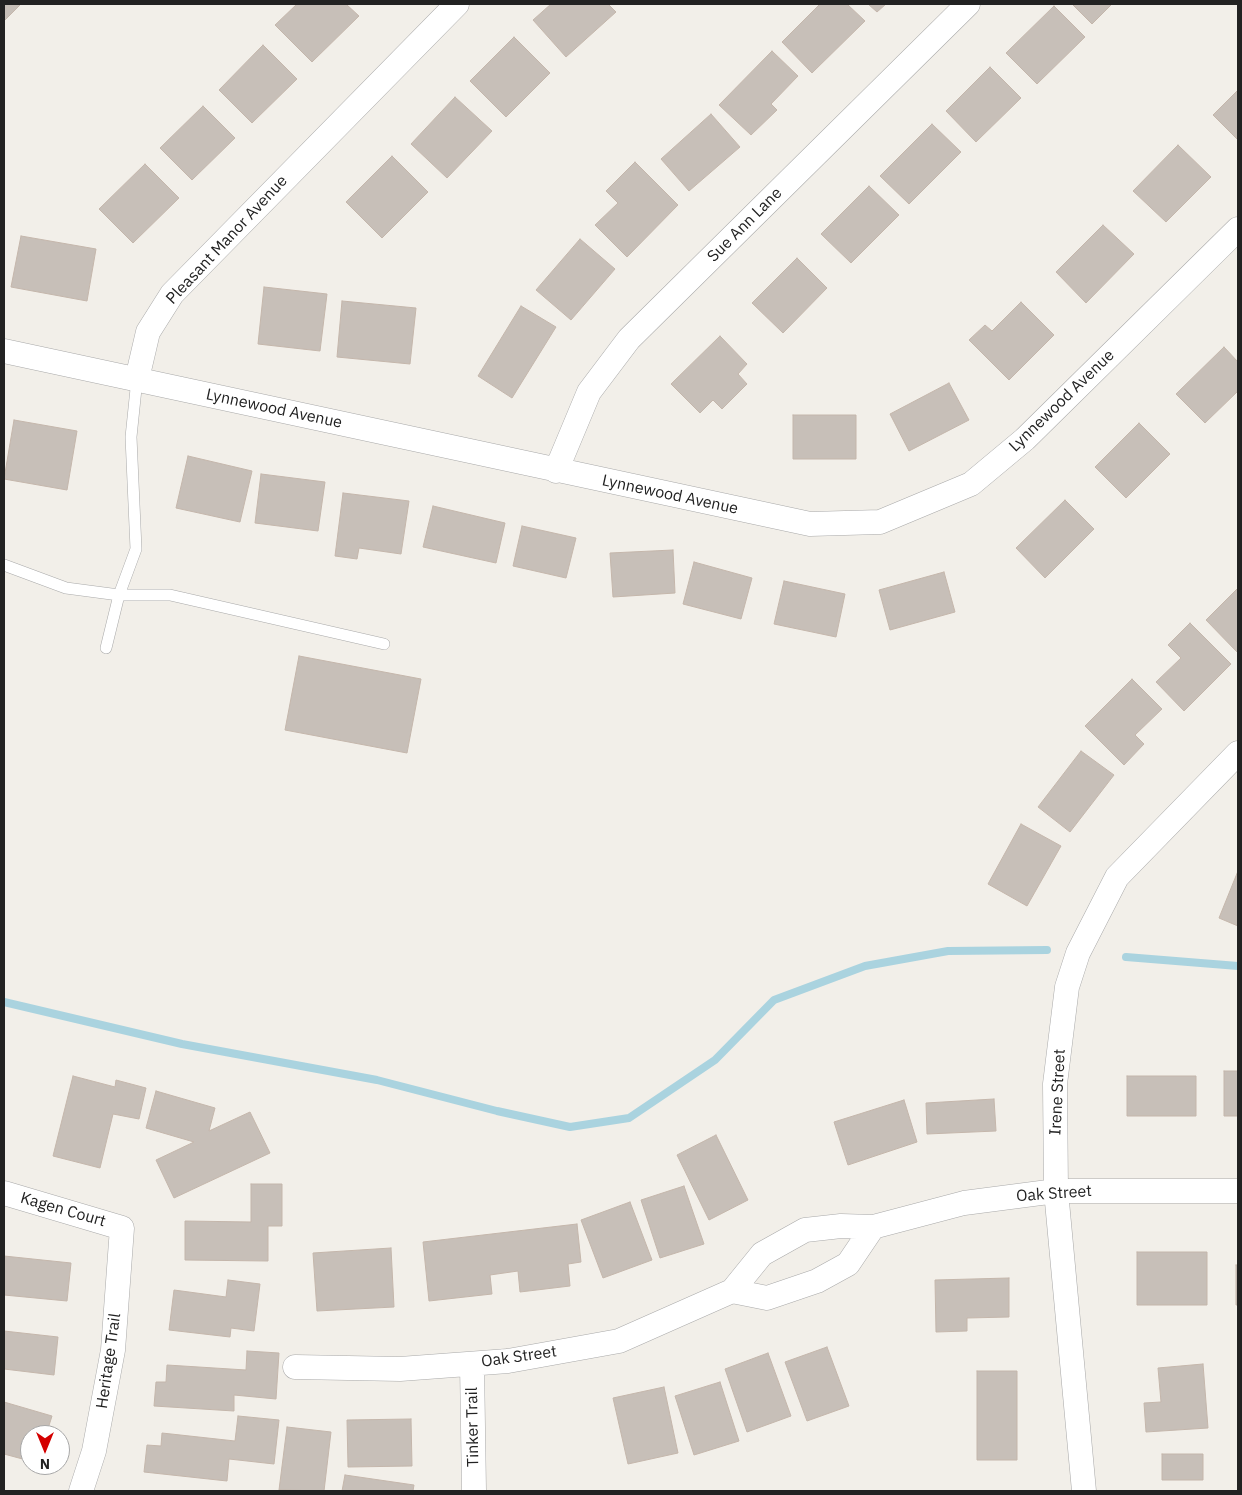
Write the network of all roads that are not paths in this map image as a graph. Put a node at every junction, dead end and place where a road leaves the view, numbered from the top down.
1 (457, 4) edge
2 (968, 4) edge
3 (1238, 230) edge
4 (4, 351) edge
5 (137, 379) junction
6 (556, 471) junction
7 (4, 565) edge
8 (119, 595) junction
9 (384, 644) dead end
10 (106, 648) dead end
11 (1238, 753) edge
12 (1056, 1191) junction
13 (1238, 1191) edge
14 (4, 1193) edge
15 (872, 1227) junction
16 (122, 1228) joint
17 (732, 1291) junction
18 (472, 1364) junction
19 (295, 1367) dead end
20 (81, 1491) edge
21 (474, 1491) edge
22 (1084, 1491) edge

1 - 5 street, Pleasant Manor Avenue
2 - 6 street, Sue Ann Lane
3 - 6 street, Lynnewood Avenue
4 - 5 street, Lynnewood Avenue
5 - 6 street, Lynnewood Avenue
5 - 8 lane, Pleasant Manor Avenue
7 - 8 lane
8 - 9 lane
8 - 10 lane, Pleasant Manor Avenue
11 - 12 street, Irene Street
12 - 13 street, Oak Street
12 - 15 street, Oak Street
12 - 22 street, Irene Street
14 - 16 street, Kagen Court
15 - 17 street, Oak Street
15 - 17 street
16 - 20 street, Heritage Trail
17 - 18 street, Oak Street
18 - 19 street, Oak Street
18 - 21 street, Tinker Trail

